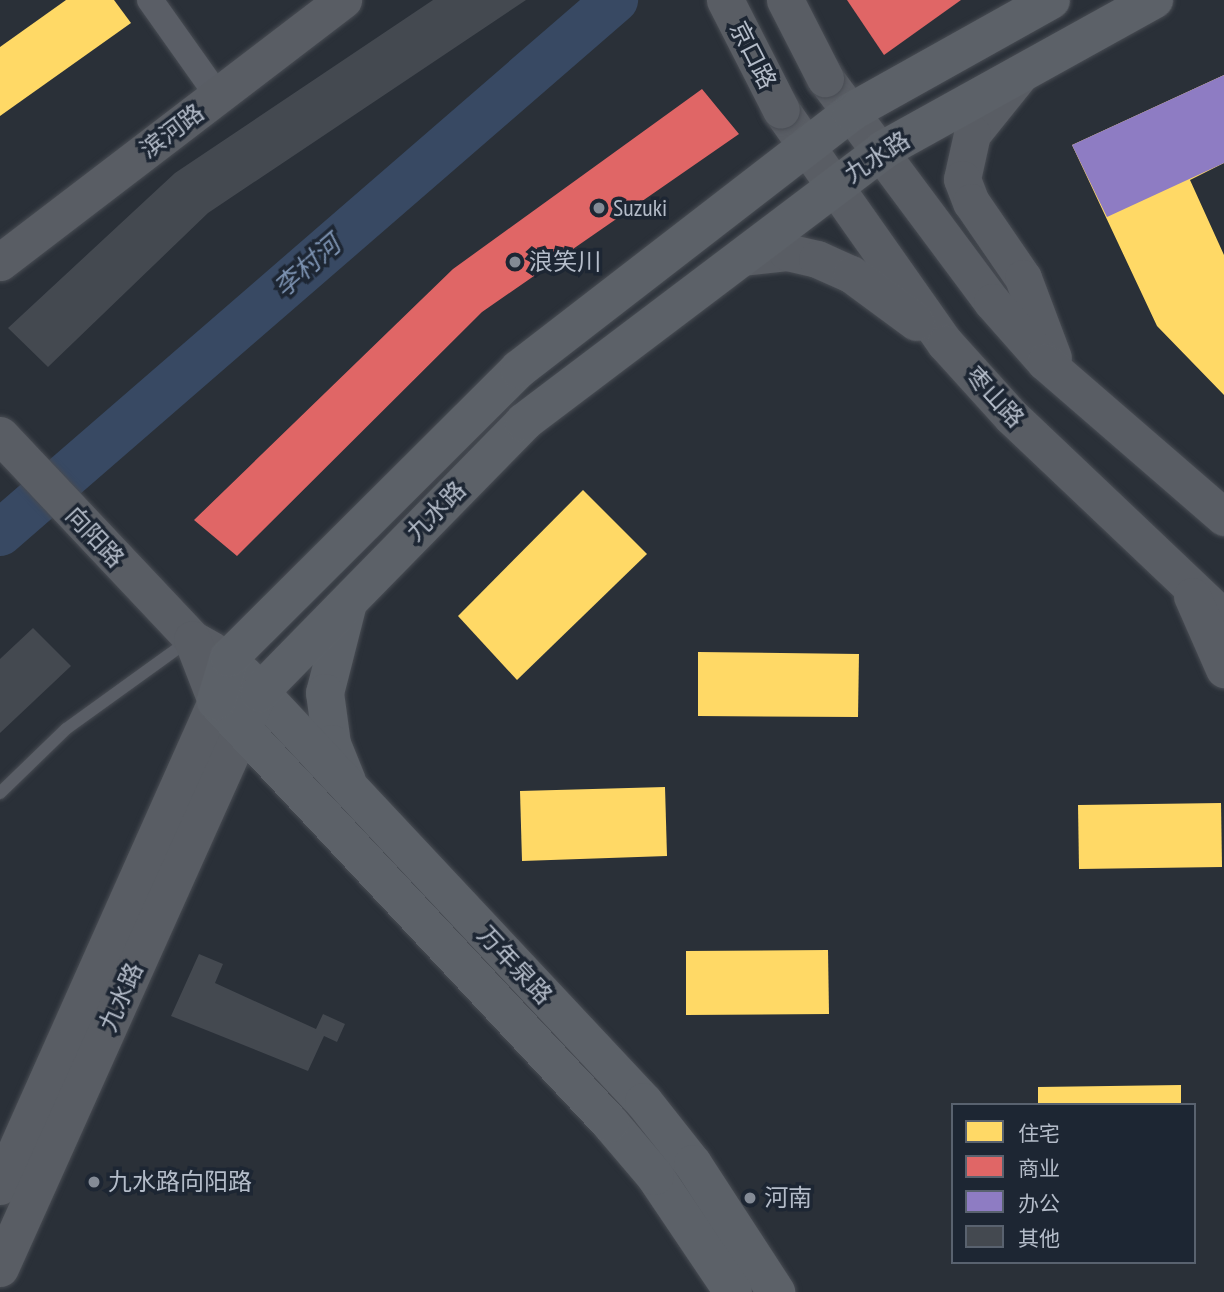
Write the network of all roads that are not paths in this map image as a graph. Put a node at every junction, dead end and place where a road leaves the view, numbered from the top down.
1 (150, 0) edge
2 (343, 0) edge
3 (725, 0) edge
4 (785, 0) edge
5 (1051, 0) edge
6 (1154, 0) edge
7 (1023, 71) junction
8 (218, 96) junction
9 (851, 112) junction
10 (804, 147) junction
11 (883, 150) junction
12 (832, 187) junction
13 (741, 257) junction
14 (0, 262) edge
15 (945, 343) junction
16 (1059, 376) junction
17 (0, 435) edge
18 (1224, 517) edge
19 (1186, 582) junction
20 (351, 597) junction
21 (1224, 618) edge
22 (191, 639) junction
23 (229, 658) junction
24 (1224, 669) edge
25 (259, 693) junction
26 (216, 701) junction
27 (242, 729) junction
28 (0, 793) edge
29 (352, 793) junction
30 (0, 1186) edge
31 (0, 1268) edge
32 (733, 1292) edge
33 (776, 1292) edge

1 - 8 street
2 - 8 main road, 滨河路
3 - 10 main road, 京口路, bridge
4 - 9 main road, bridge
5 - 9 main road, 九水路
6 - 7 main road, 九水路
7 - 11 main road, 九水路
7 - 16 main road
8 - 14 main road, 滨河路
9 - 10 main road, 九水路
9 - 11 main road
10 - 12 main road, 枣山路
10 - 23 main road, 九水路
11 - 12 main road, 九水路
11 - 16 main road
12 - 13 main road, 九水路
12 - 15 main road, 枣山路
13 - 15 main road
13 - 20 main road, 九水路
15 - 19 main road, 枣山路
16 - 18 main road
17 - 22 main road, 向阳路
19 - 21 main road, 枣山路
19 - 24 main road, 枣山路
20 - 25 main road, 九水路
20 - 29 main road
22 - 23 main road, 向阳路
22 - 26 main road, 向阳路
22 - 28 lane
23 - 25 main road, 万年泉路
23 - 26 main road, 九水路
25 - 27 main road, 九水路
25 - 29 main road, 万年泉路
26 - 27 main road, 万年泉路
26 - 30 main road, 九水路
27 - 31 main road, 九水路
27 - 32 main road, 万年泉路
29 - 33 main road, 万年泉路

